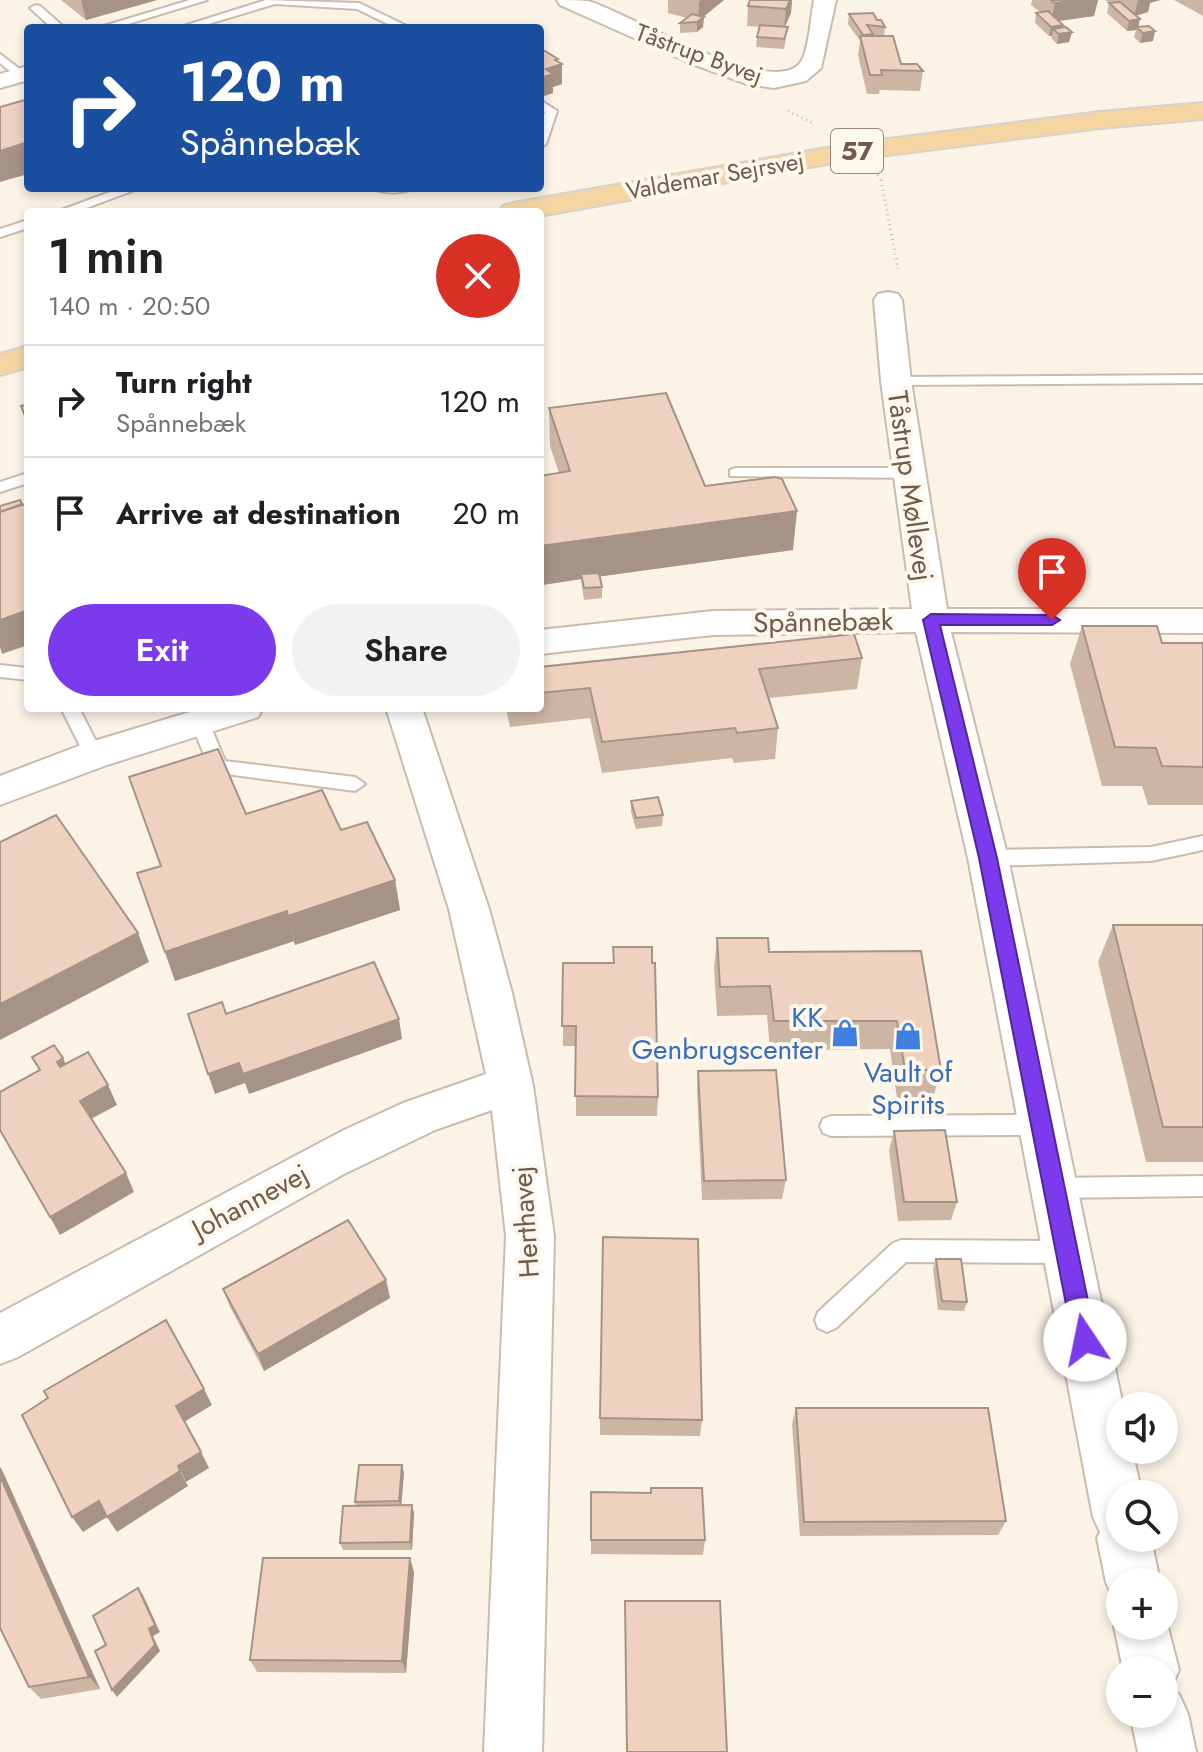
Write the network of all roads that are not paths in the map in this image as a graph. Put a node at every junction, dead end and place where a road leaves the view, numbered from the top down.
1 (202, 0) edge
2 (568, 0) edge
3 (825, 0) edge
4 (36, 8) dead end
5 (54, 24) edge
6 (117, 24) edge
7 (196, 24) edge
8 (397, 24) edge
9 (0, 57) edge
10 (16, 77) edge
11 (544, 107) edge
12 (1203, 111) edge
13 (1203, 126) edge
14 (544, 132) edge
15 (122, 192) edge
16 (75, 208) edge
17 (535, 208) edge
18 (24, 225) edge
19 (544, 225) edge
20 (0, 233) edge
21 (888, 300) road end
22 (24, 337) edge
23 (0, 345) edge
24 (24, 357) edge
25 (0, 365) edge
26 (1203, 379) edge
27 (896, 381) junction
28 (736, 473) dead end
29 (911, 473) junction
30 (24, 479) edge
31 (0, 487) edge
32 (931, 620) junction
33 (1203, 621) edge
34 (544, 642) edge
35 (0, 671) edge
36 (24, 674) edge
37 (72, 712) edge
38 (230, 712) edge
39 (405, 712) edge
40 (199, 720) junction
41 (94, 755) junction
42 (355, 784) dead end
43 (0, 791) edge
44 (1203, 843) edge
45 (988, 858) junction
46 (511, 1086) junction
47 (1041, 1125) junction
48 (831, 1126) dead end
49 (1203, 1186) edge
50 (1054, 1188) junction
51 (1067, 1252) junction
52 (827, 1320) dead end
53 (0, 1340) edge
54 (1113, 1480) edge
55 (1162, 1728) edge
56 (513, 1752) edge
57 (1167, 1752) edge

1 - 6 lane
2 - 3 street, Tåstrup Byvej
4 - 5 lane
7 - 8 lane
9 - 10 lane
11 - 14 lane
12 - 17 main road, Valdemar Sejrsvej / 57
13 - 19 main road, Valdemar Sejrsvej / 57
15 - 16 lane
18 - 20 lane
21 - 27 street, Tåstrup Møllevej
22 - 23 main road
24 - 25 main road
26 - 27 lane
27 - 29 street, Tåstrup Møllevej
28 - 29 lane
29 - 32 street, Tåstrup Møllevej
30 - 31 lane
32 - 33 street, Spånnebæk
32 - 34 street, Spånnebæk
32 - 45 street, Tåstrup Møllevej
35 - 36 lane
37 - 41 lane
38 - 40 street
39 - 46 street, Herthavej
40 - 41 street
40 - 42 lane
41 - 43 street
44 - 45 lane
45 - 47 street, Tåstrup Møllevej
46 - 53 street, Johannevej
46 - 56 street, Herthavej
47 - 48 lane
47 - 50 street, Tåstrup Møllevej
49 - 50 lane
50 - 51 street, Tåstrup Møllevej
51 - 52 lane
51 - 54 street, Tåstrup Møllevej
55 - 57 street

